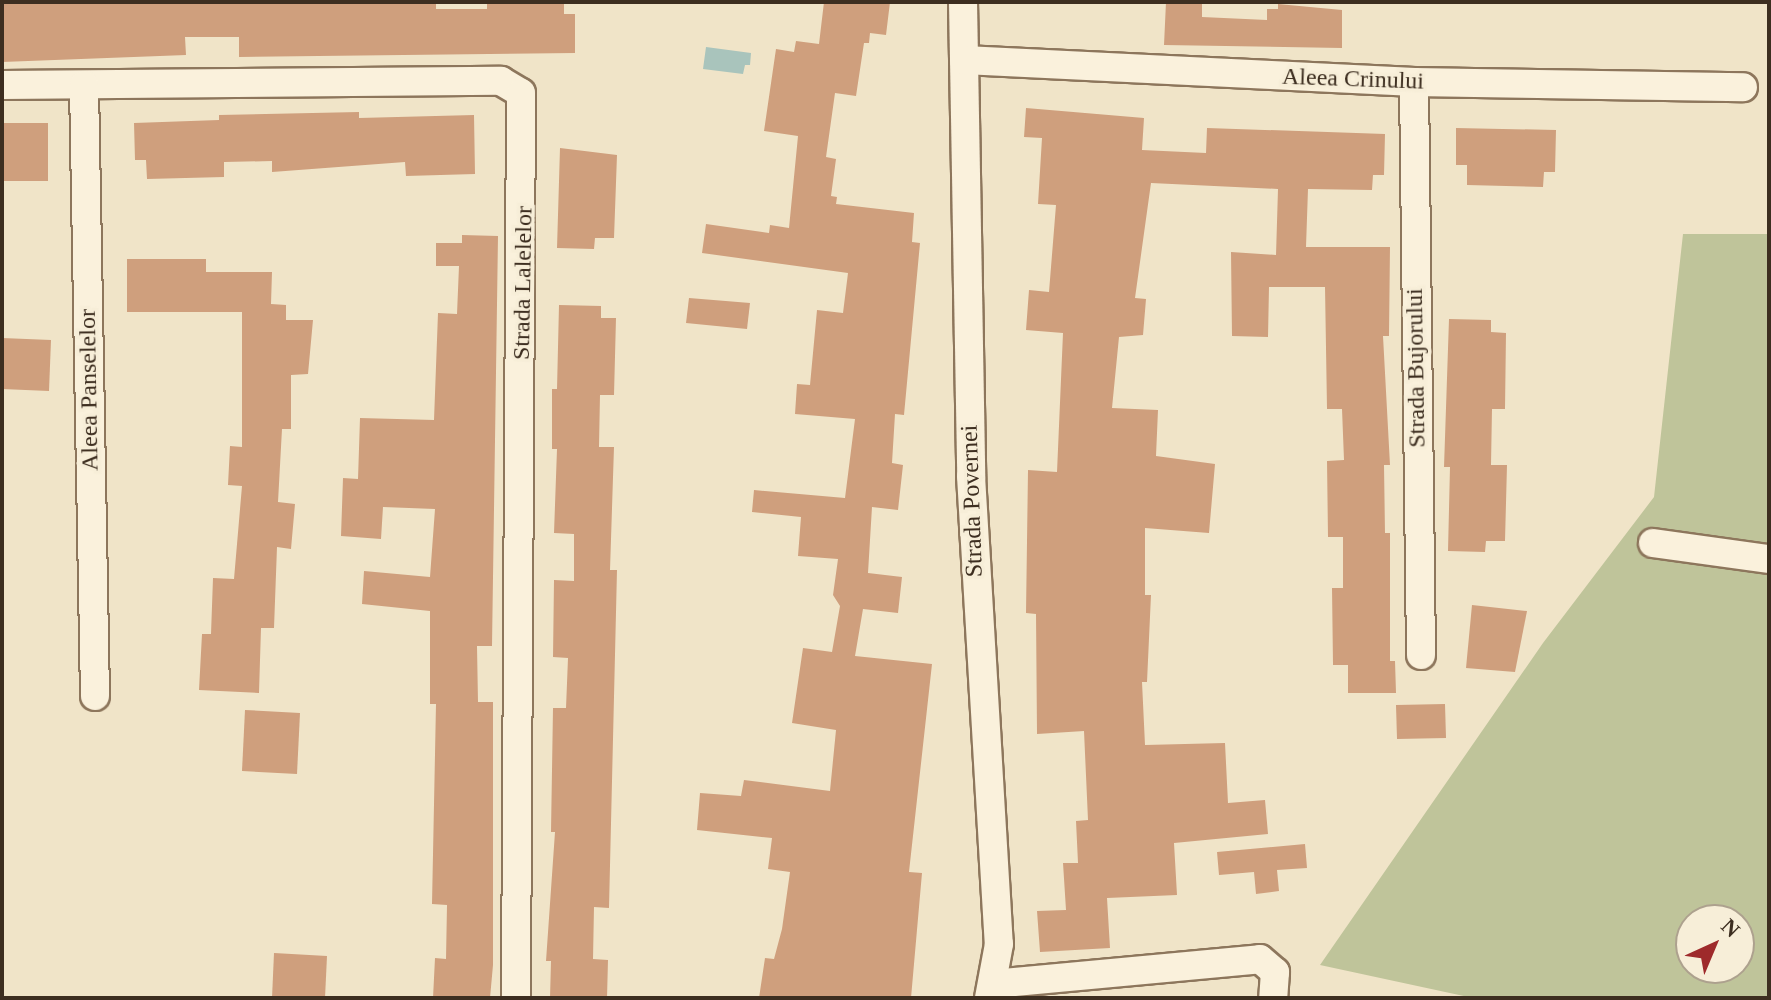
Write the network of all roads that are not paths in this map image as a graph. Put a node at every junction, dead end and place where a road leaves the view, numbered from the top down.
1 (963, 2) edge
2 (964, 60) junction
3 (1414, 82) junction
4 (2, 85) edge
5 (84, 85) junction
6 (1743, 87) dead end
7 (1653, 543) dead end
8 (1769, 559) edge
9 (1421, 655) dead end
10 (95, 696) dead end
11 (991, 991) edge
12 (516, 998) edge
13 (1273, 998) edge

1 - 2 street, Strada Povernei
2 - 3 street, Aleea Crinului
2 - 11 street, Strada Povernei
3 - 6 street, Aleea Crinului
3 - 9 street, Strada Bujorului
4 - 5 street, Strada Lalelelor
5 - 10 street, Aleea Panselelor
5 - 12 street, Strada Lalelelor
7 - 8 street
11 - 13 street

